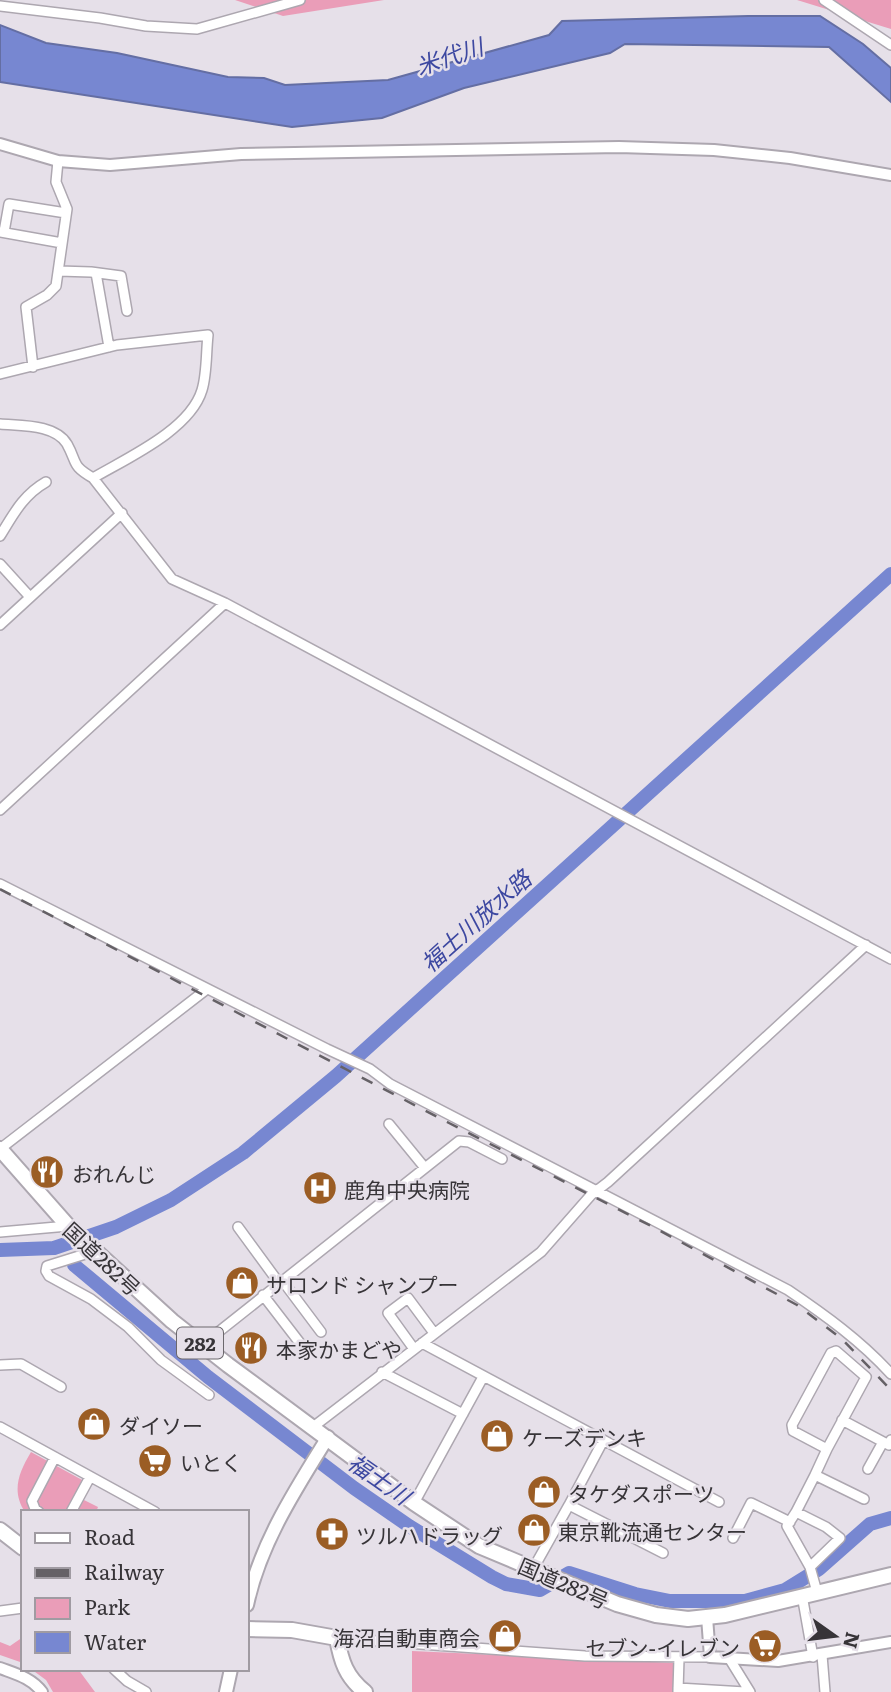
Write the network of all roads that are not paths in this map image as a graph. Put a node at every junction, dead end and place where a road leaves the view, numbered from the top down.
1 (300, 0) edge
2 (824, 0) edge
3 (0, 6) edge
4 (891, 45) edge
5 (0, 144) edge
6 (58, 161) junction
7 (891, 176) edge
8 (66, 213) junction
9 (2, 232) edge
10 (62, 243) junction
11 (59, 271) junction
12 (96, 272) junction
13 (127, 311) dead end
14 (108, 347) junction
15 (33, 366) junction
16 (0, 373) edge
17 (0, 425) edge
18 (93, 478) junction
19 (46, 482) dead end
20 (122, 513) junction
21 (0, 536) edge
22 (0, 564) edge
23 (30, 597) junction
24 (225, 603) junction
25 (0, 625) edge
26 (0, 810) edge
27 (0, 884) edge
28 (866, 945) junction
29 (891, 958) edge
30 (206, 989) junction
31 (389, 1124) dead end
32 (0, 1149) edge
33 (502, 1159) dead end
34 (425, 1168) junction
35 (597, 1190) junction
36 (68, 1226) junction
37 (238, 1227) dead end
38 (1, 1230) edge
39 (94, 1251) junction
40 (280, 1281) junction
41 (263, 1295) junction
42 (321, 1332) dead end
43 (434, 1333) junction
44 (202, 1345) junction
45 (418, 1346) junction
46 (303, 1347) dead end
47 (0, 1364) edge
48 (382, 1373) junction
49 (891, 1374) edge
50 (483, 1377) junction
51 (61, 1387) dead end
52 (209, 1395) dead end
53 (463, 1414) junction
54 (842, 1420) junction
55 (0, 1427) edge
56 (313, 1427) junction
57 (603, 1441) junction
58 (887, 1441) edge
59 (324, 1444) junction
60 (827, 1449) junction
61 (55, 1457) junction
62 (868, 1469) dead end
63 (815, 1475) junction
64 (90, 1477) junction
65 (864, 1499) dead end
66 (719, 1502) dead end
67 (414, 1503) junction
68 (569, 1505) junction
69 (36, 1510) edge
70 (72, 1510) edge
71 (151, 1510) edge
72 (796, 1512) junction
73 (790, 1522) junction
74 (0, 1531) edge
75 (733, 1538) dead end
76 (21, 1547) edge
77 (663, 1553) dead end
78 (252, 1564) edge
79 (810, 1567) junction
80 (533, 1569) junction
81 (891, 1574) edge
82 (812, 1591) junction
83 (248, 1597) edge
84 (21, 1608) edge
85 (0, 1611) edge
86 (707, 1617) junction
87 (248, 1629) edge
88 (337, 1638) junction
89 (891, 1642) edge
90 (817, 1656) junction
91 (710, 1657) junction
92 (679, 1658) junction
93 (729, 1658) junction
94 (0, 1668) edge
95 (116, 1671) edge
96 (231, 1671) edge
97 (360, 1690) edge
98 (678, 1690) edge
99 (41, 1692) edge
100 (146, 1692) edge
101 (226, 1692) edge
102 (745, 1692) edge
103 (750, 1692) edge
104 (825, 1692) edge

1 - 3 street
2 - 4 street
5 - 6 street
6 - 7 street
6 - 8 street
8 - 9 street
8 - 10 street
9 - 10 street
10 - 11 street
11 - 12 street
11 - 15 street
12 - 13 street
12 - 14 street
14 - 15 street
14 - 18 street
15 - 16 street
17 - 18 street
18 - 20 street
19 - 21 street
20 - 23 street
20 - 24 street
22 - 23 street
23 - 25 street
24 - 26 street
24 - 28 street
27 - 30 street
28 - 29 street
28 - 35 street
30 - 32 street
30 - 35 street
31 - 34 street
32 - 36 main road, 国道282号 / 282
33 - 34 street
34 - 40 street
35 - 43 street
35 - 49 street
36 - 38 street
36 - 39 main road, 国道282号 / 282
37 - 40 street
39 - 44 main road, 国道282号 / 282
39 - 52 street
40 - 41 street
40 - 42 street
41 - 44 street
41 - 46 street
43 - 45 street
43 - 45 street
44 - 56 main road, 国道282号 / 282
45 - 48 street
45 - 50 street
47 - 51 street
48 - 53 street
48 - 56 street
50 - 53 street
50 - 57 street
53 - 67 street
54 - 58 street
54 - 60 street
54 - 60 street
55 - 61 street
56 - 59 main road, 国道282号 / 282
57 - 66 street
57 - 68 street
58 - 62 street
59 - 67 main road, 国道282号 / 282
59 - 78 main road
60 - 63 street
61 - 64 street
61 - 69 street
63 - 65 street
63 - 72 street
64 - 70 street
64 - 71 street
67 - 80 main road, 国道282号 / 282
68 - 77 street
68 - 80 street
72 - 73 street
72 - 79 street
73 - 75 street
73 - 79 street
74 - 76 main road
78 - 83 main road
79 - 82 street
80 - 86 main road, 国道282号 / 282
81 - 82 main road, 国道282号 / 282
82 - 86 main road, 国道282号 / 282
82 - 90 street
84 - 85 street
86 - 91 street
87 - 88 main road
88 - 92 street
88 - 97 main road
89 - 90 street
90 - 93 street
90 - 104 street
91 - 92 street
91 - 93 street
92 - 98 street
93 - 103 street
94 - 99 street
95 - 100 street
96 - 101 main road
98 - 102 street

